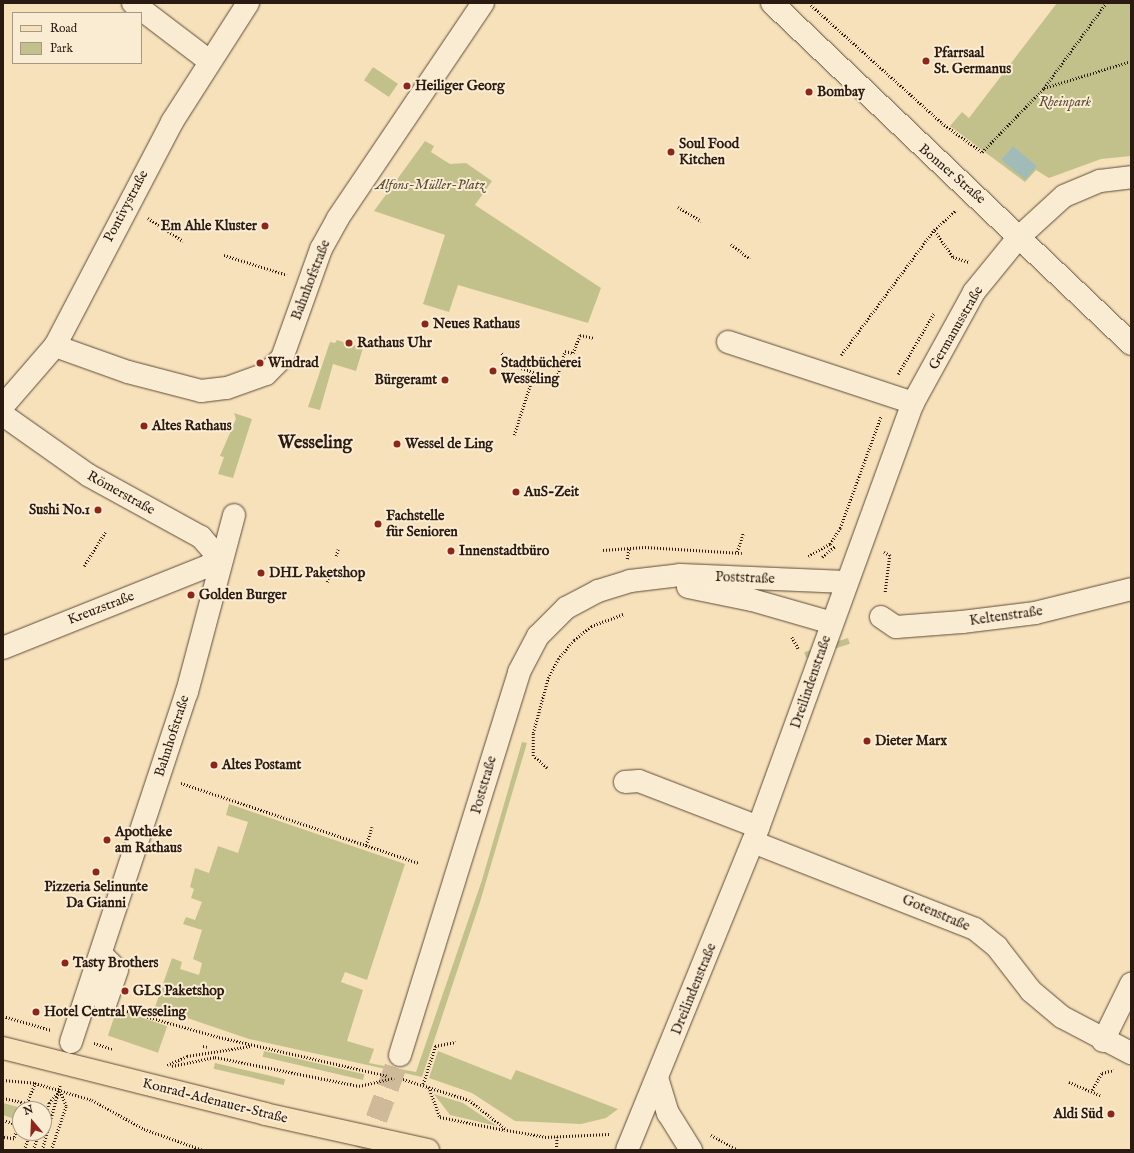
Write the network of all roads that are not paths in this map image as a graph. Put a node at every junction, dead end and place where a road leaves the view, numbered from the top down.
1 (133, 3) edge
2 (248, 3) edge
3 (483, 3) edge
4 (772, 3) edge
5 (209, 61) junction
6 (1131, 177) edge
7 (1018, 238) junction
8 (728, 342) dead end
9 (1131, 344) edge
10 (55, 346) junction
11 (913, 403) junction
12 (3, 406) edge
13 (3, 415) edge
14 (234, 515) dead end
15 (219, 558) junction
16 (644, 580) junction
17 (847, 582) junction
18 (1131, 589) edge
19 (882, 616) dead end
20 (832, 623) junction
21 (3, 648) edge
22 (625, 782) dead end
23 (756, 834) junction
24 (102, 955) junction
25 (1131, 984) edge
26 (105, 1004) road end
27 (72, 1039) road end
28 (1103, 1041) junction
29 (3, 1048) edge
30 (1131, 1053) edge
31 (400, 1054) tunnel mouth
32 (658, 1081) junction
33 (393, 1147) edge
34 (628, 1147) edge
35 (428, 1150) edge
36 (691, 1150) edge

1 - 5 street
2 - 5 street, Pontivystraße
3 - 10 street, Bahnhofstraße
4 - 7 street, Bonner Straße
5 - 10 street, Pontivystraße
6 - 7 street, Germanusstraße
7 - 9 street, Bonner Straße
7 - 11 street, Germanusstraße
8 - 11 street
10 - 12 street, Pontivystraße
11 - 17 street, Germanusstraße
13 - 15 street, Römerstraße
14 - 15 street, Bahnhofstraße
15 - 21 street, Kreuzstraße
15 - 24 street, Bahnhofstraße
16 - 17 street, Poststraße
16 - 20 street, Poststraße
16 - 31 street, Poststraße
17 - 20 street, Dreilindenstraße
18 - 19 street, Keltenstraße
20 - 23 street, Dreilindenstraße
22 - 23 street
23 - 28 street, Gotenstraße
23 - 32 street, Dreilindenstraße
24 - 26 street
24 - 27 street, Bahnhofstraße
25 - 28 street
28 - 30 street, Gotenstraße
29 - 33 main road, Konrad-Adenauer-Straße
32 - 34 street, Dreilindenstraße
32 - 36 street
33 - 35 main road, Konrad-Adenauer-Straße

